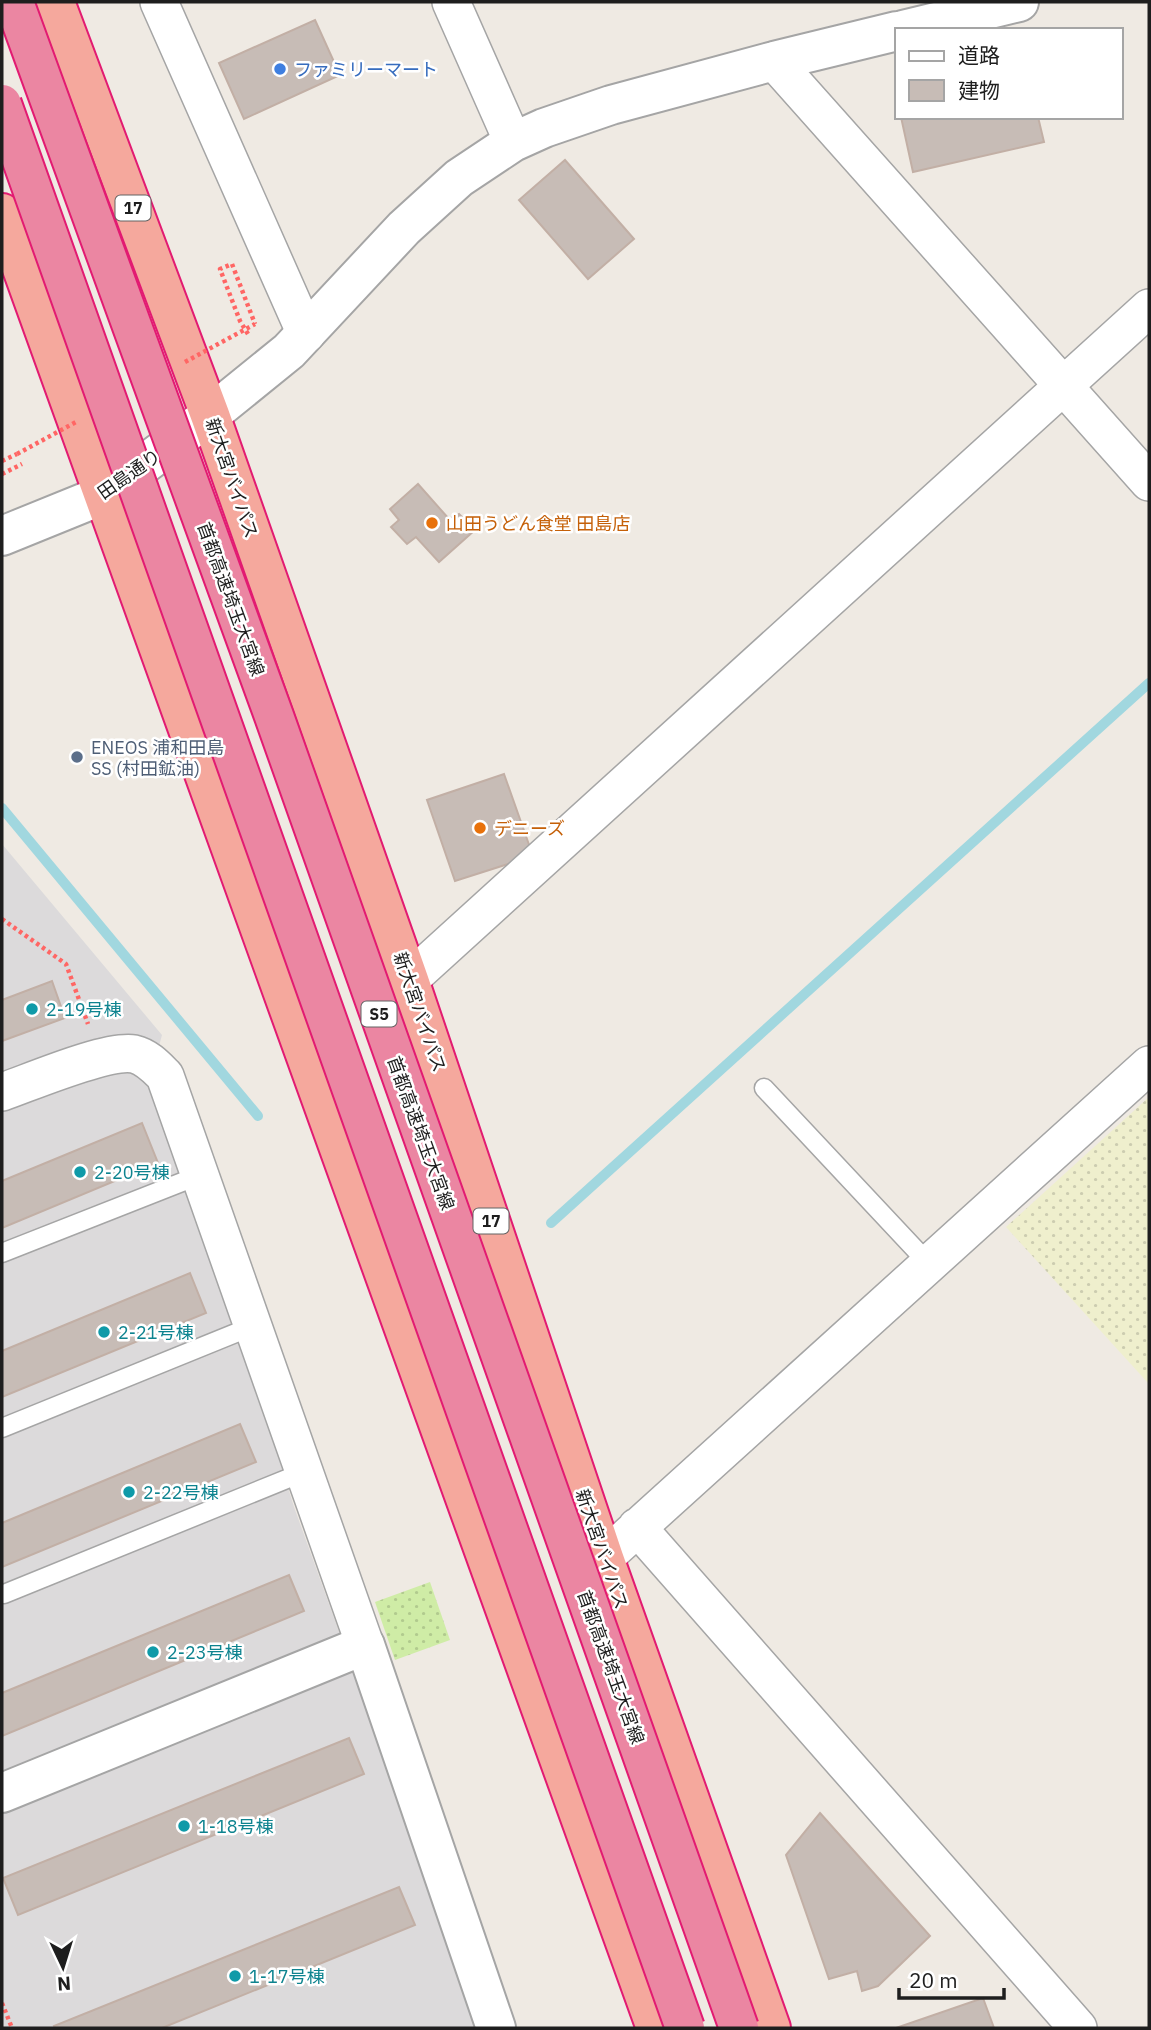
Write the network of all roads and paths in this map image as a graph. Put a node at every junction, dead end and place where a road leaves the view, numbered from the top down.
1 (14, 2) edge
2 (55, 2) edge
3 (159, 2) edge
4 (451, 2) edge
5 (1019, 2) edge
6 (911, 28) edge
7 (895, 31) edge
8 (774, 61) junction
9 (2, 104) edge
10 (513, 142) junction
11 (2, 213) edge
12 (1149, 308) edge
13 (255, 324) dead end
14 (248, 334) dead end
15 (306, 334) junction
16 (1063, 386) junction
17 (210, 415) junction
18 (17, 454) dead end
19 (2, 461) edge
20 (22, 464) dead end
21 (2, 474) edge
22 (1149, 482) edge
23 (103, 495) junction
24 (2, 536) edge
25 (2, 919) edge
26 (409, 980) junction
27 (100, 1058) junction
28 (1149, 1065) edge
29 (764, 1088) dead end
30 (2, 1091) edge
31 (200, 1175) junction
32 (2, 1253) edge
33 (929, 1264) junction
34 (253, 1326) junction
35 (2, 1428) edge
36 (304, 1472) junction
37 (637, 1527) junction
38 (604, 1558) junction
39 (5, 1594) dead end
40 (365, 1645) junction
41 (2, 1793) edge
42 (2, 2003) edge
43 (12, 2028) edge
44 (496, 2028) edge
45 (656, 2028) edge
46 (685, 2028) edge
47 (739, 2028) edge
48 (771, 2028) edge
49 (1078, 2028) edge

1 - 47 highway, 首都高速埼玉大宮線 / S5, bridge
2 - 17 highway, 新大宮バイパス / 17
3 - 15 street
4 - 10 street
5 - 6 street
7 - 8 street, 田島通り
8 - 10 street, 田島通り
8 - 16 street
9 - 46 highway, bridge
10 - 15 street, 田島通り
11 - 23 highway
12 - 16 street
13 - 14 path
15 - 17 street, 田島通り
16 - 22 street
16 - 26 street
17 - 23 street, 田島通り
17 - 26 highway, 新大宮バイパス / 17
18 - 19 path
20 - 21 path
23 - 24 street, 田島通り
23 - 45 highway
25 - 27 path
26 - 38 highway, 新大宮バイパス / 17
27 - 30 street
27 - 31 street
28 - 33 street
29 - 33 lane
31 - 32 lane
31 - 34 street
33 - 37 street
34 - 35 lane
34 - 36 street
36 - 39 lane
36 - 40 street
37 - 38 street
37 - 49 street
38 - 48 highway, 新大宮バイパス / 17
40 - 41 street
40 - 44 street
42 - 43 path

